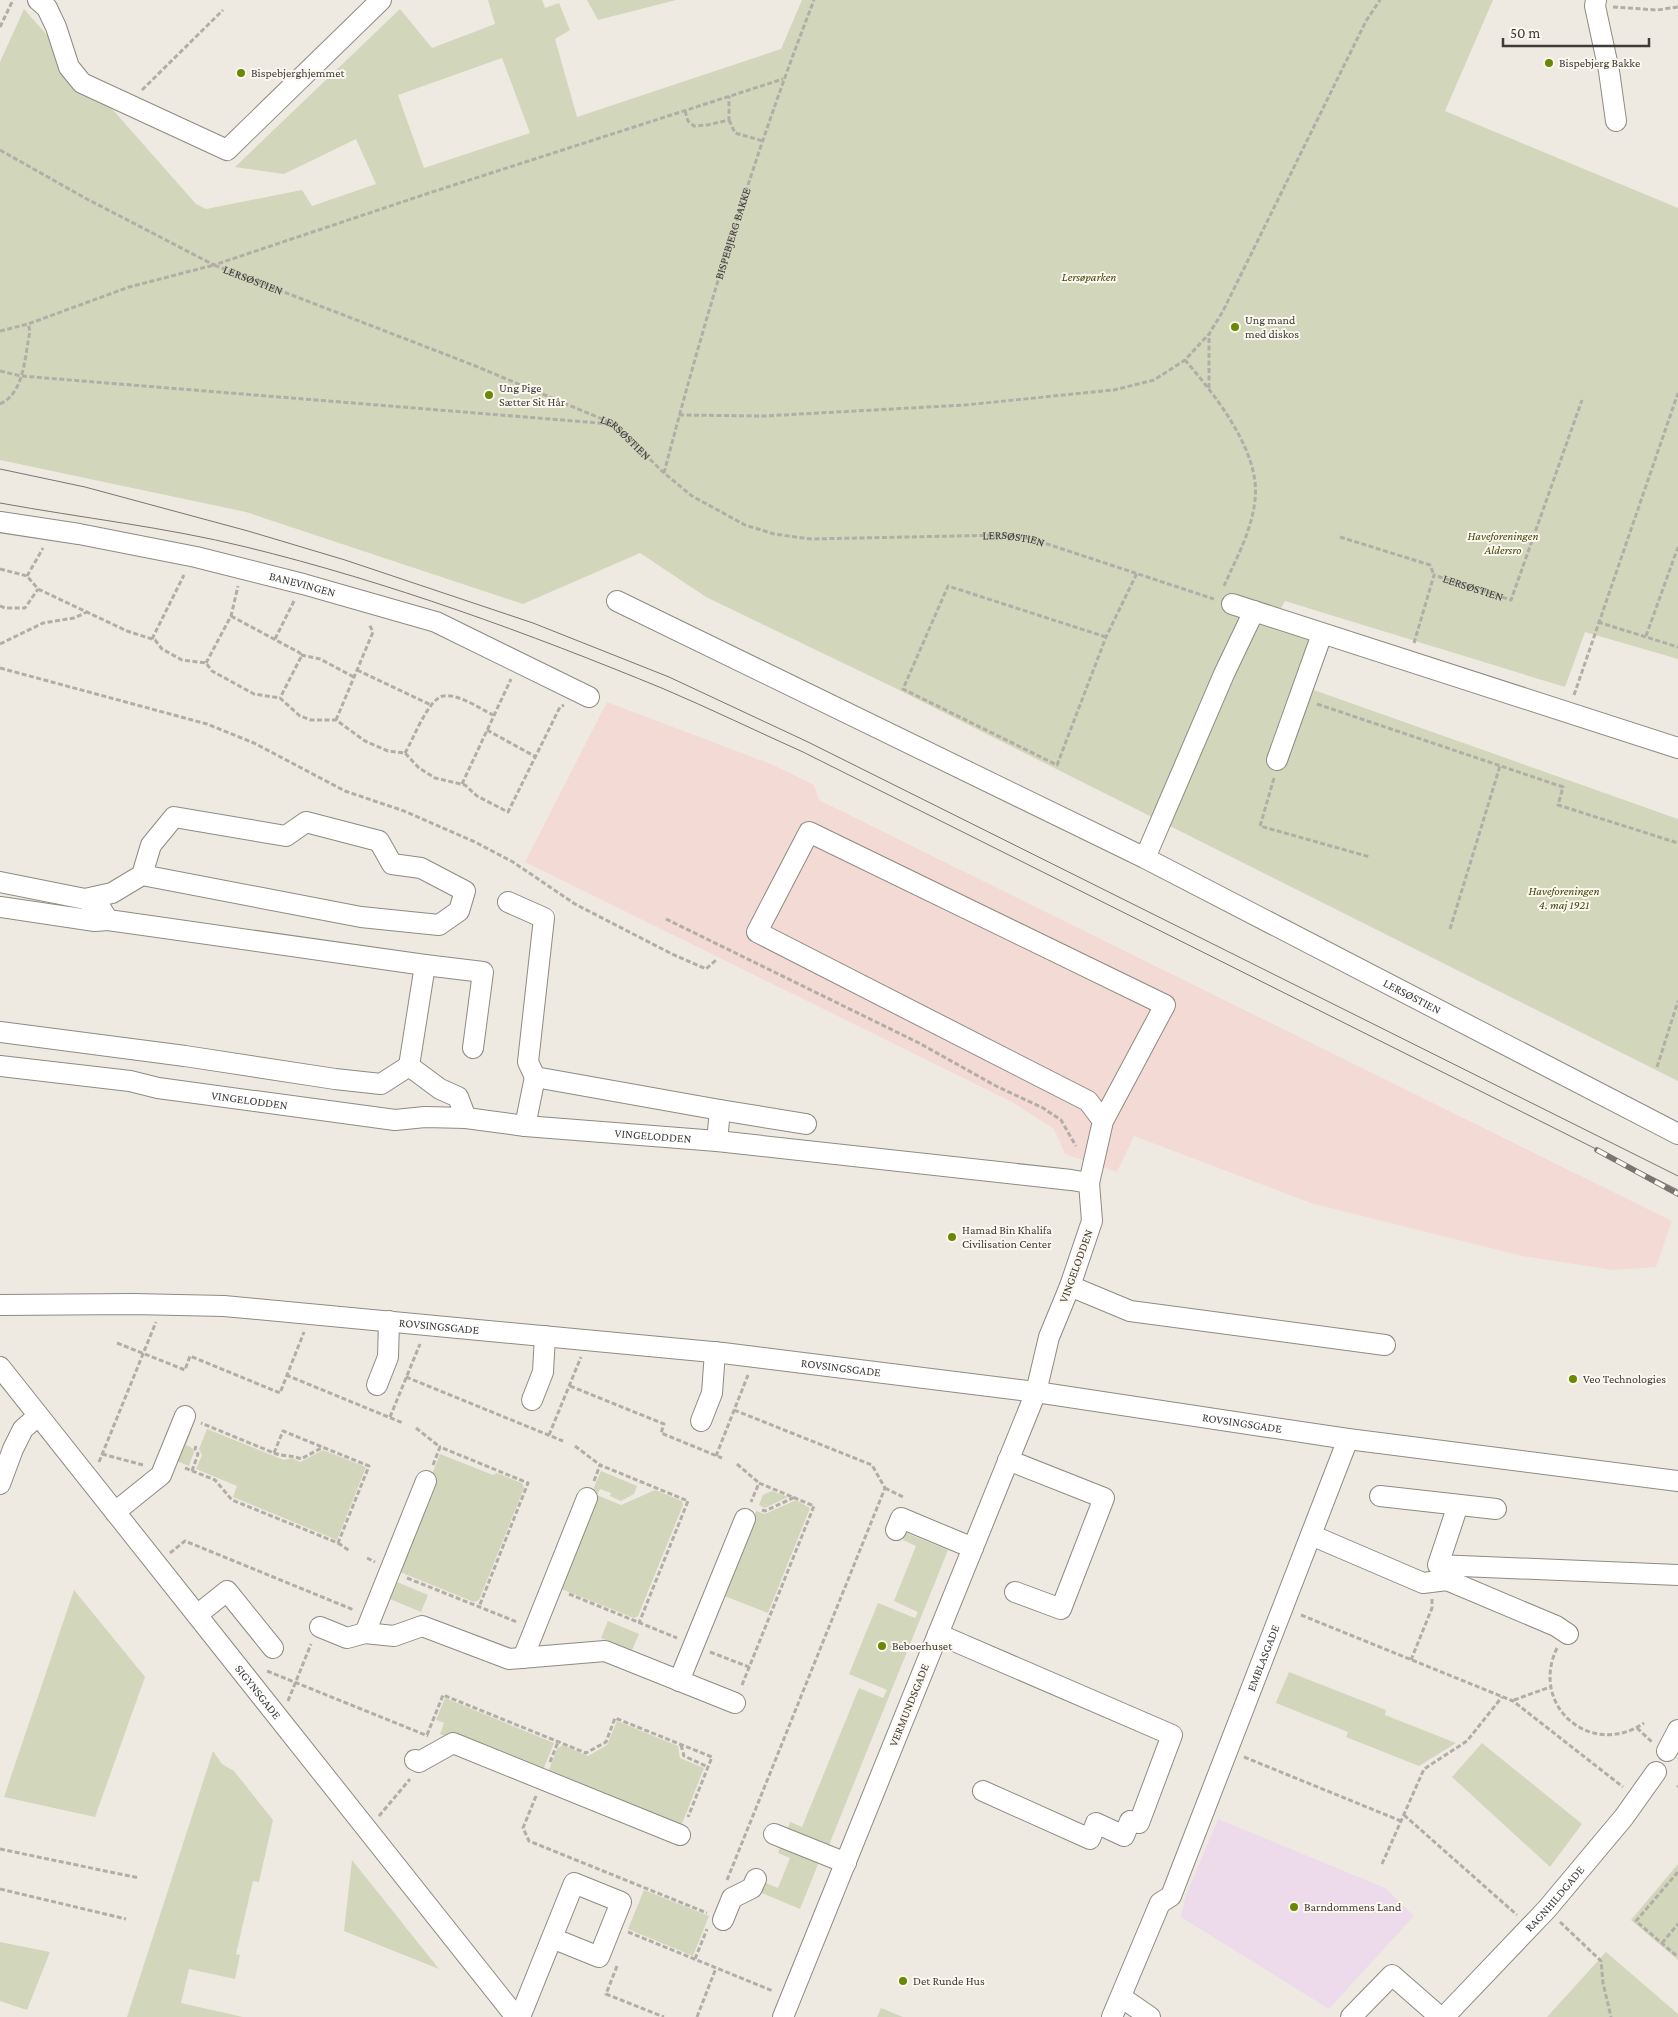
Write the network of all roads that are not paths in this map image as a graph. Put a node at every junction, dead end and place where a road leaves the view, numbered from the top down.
1 (381, 0) edge
2 (46, 3) edge
3 (1596, 3) edge
4 (1616, 120) dead end
5 (0, 522) edge
6 (617, 601) dead end
7 (1225, 602) road end
8 (1254, 611) junction
9 (1322, 634) junction
10 (585, 694) road end
11 (1678, 748) edge
12 (1277, 760) road end
13 (1145, 858) junction
14 (142, 876) junction
15 (0, 882) edge
16 (85, 900) junction
17 (508, 902) dead end
18 (0, 907) edge
19 (108, 920) junction
20 (425, 965) junction
21 (0, 1032) edge
22 (473, 1048) dead end
23 (0, 1066) edge
24 (409, 1066) junction
25 (535, 1077) junction
26 (720, 1110) junction
27 (466, 1118) junction
28 (1104, 1121) junction
29 (806, 1124) dead end
30 (526, 1126) junction
31 (1678, 1134) edge
32 (717, 1141) junction
33 (1089, 1184) junction
34 (1070, 1286) junction
35 (0, 1305) edge
36 (389, 1321) junction
37 (544, 1336) junction
38 (1385, 1345) dead end
39 (715, 1352) junction
40 (0, 1367) edge
41 (376, 1385) dead end
42 (1036, 1392) junction
43 (532, 1400) dead end
44 (38, 1416) junction
45 (184, 1416) road end
46 (701, 1420) dead end
47 (1348, 1439) junction
48 (1008, 1460) junction
49 (426, 1481) road end
50 (1678, 1481) edge
51 (0, 1484) edge
52 (1380, 1496) dead end
53 (587, 1498) road end
54 (1458, 1505) junction
55 (1496, 1509) dead end
56 (115, 1512) junction
57 (747, 1512) road end
58 (896, 1530) dead end
59 (1311, 1535) junction
60 (973, 1548) junction
61 (1436, 1573) junction
62 (1678, 1575) edge
63 (1015, 1592) dead end
64 (197, 1615) junction
65 (368, 1625) junction
66 (316, 1634) road end
67 (938, 1634) junction
68 (1568, 1634) road end
69 (272, 1648) dead end
70 (523, 1658) junction
71 (679, 1681) junction
72 (735, 1703) road end
73 (1678, 1730) edge
74 (1667, 1751) dead end
75 (422, 1758) road end
76 (1656, 1772) dead end
77 (983, 1791) dead end
78 (774, 1834) dead end
79 (680, 1835) road end
80 (846, 1863) junction
81 (756, 1879) dead end
82 (718, 1917) road end
83 (552, 1938) junction
84 (1120, 1997) junction
85 (516, 2017) edge
86 (520, 2017) edge
87 (783, 2017) edge
88 (1112, 2017) edge
89 (1150, 2017) edge
90 (1351, 2017) edge
91 (1442, 2017) edge

1 - 2 street
3 - 4 street
5 - 10 street, BANEVINGEN
6 - 13 street, LERSØSTIEN
7 - 8 street
8 - 9 street
8 - 13 street
9 - 11 street
9 - 12 street
13 - 31 street, LERSØSTIEN
14 - 14 street
14 - 16 street
15 - 16 street
16 - 19 street
17 - 25 street
18 - 19 street
19 - 20 street
20 - 22 street
20 - 24 street
21 - 24 street
23 - 27 street, VINGELODDEN
24 - 27 street
25 - 26 street
25 - 30 street
26 - 29 street
26 - 32 street
27 - 30 street, VINGELODDEN
28 - 28 street
28 - 33 street
30 - 32 street, VINGELODDEN
32 - 33 street, VINGELODDEN
33 - 34 street, VINGELODDEN
34 - 38 street
34 - 42 street, VINGELODDEN
35 - 36 street, ROVSINGSGADE
36 - 37 street, ROVSINGSGADE
36 - 41 street
37 - 39 street, ROVSINGSGADE
37 - 43 street
39 - 42 street, ROVSINGSGADE
39 - 46 street
40 - 44 street, SIGYNSGADE
42 - 47 street, ROVSINGSGADE
42 - 48 street, VERMUNDSGADE
44 - 51 street
44 - 56 street, SIGYNSGADE
45 - 56 street
47 - 50 street, ROVSINGSGADE
47 - 59 street, EMBLASGADE
48 - 60 street, VERMUNDSGADE
48 - 63 street
49 - 65 street
52 - 54 street
53 - 70 street
54 - 55 street
54 - 61 street
56 - 64 street, SIGYNSGADE
57 - 71 street
58 - 60 street
59 - 61 street
59 - 84 street, EMBLASGADE
60 - 67 street, VERMUNDSGADE
61 - 62 street
61 - 68 street
64 - 69 street
64 - 85 street, SIGYNSGADE
65 - 66 street
65 - 70 street
67 - 77 street
67 - 80 street, VERMUNDSGADE
70 - 71 street
71 - 72 street
73 - 74 street
75 - 79 street
76 - 91 street, RAGNHILDGADE
78 - 80 street
80 - 87 street, VERMUNDSGADE
81 - 82 street
83 - 83 street
83 - 86 street
84 - 88 street, EMBLASGADE
84 - 89 street
90 - 91 street

